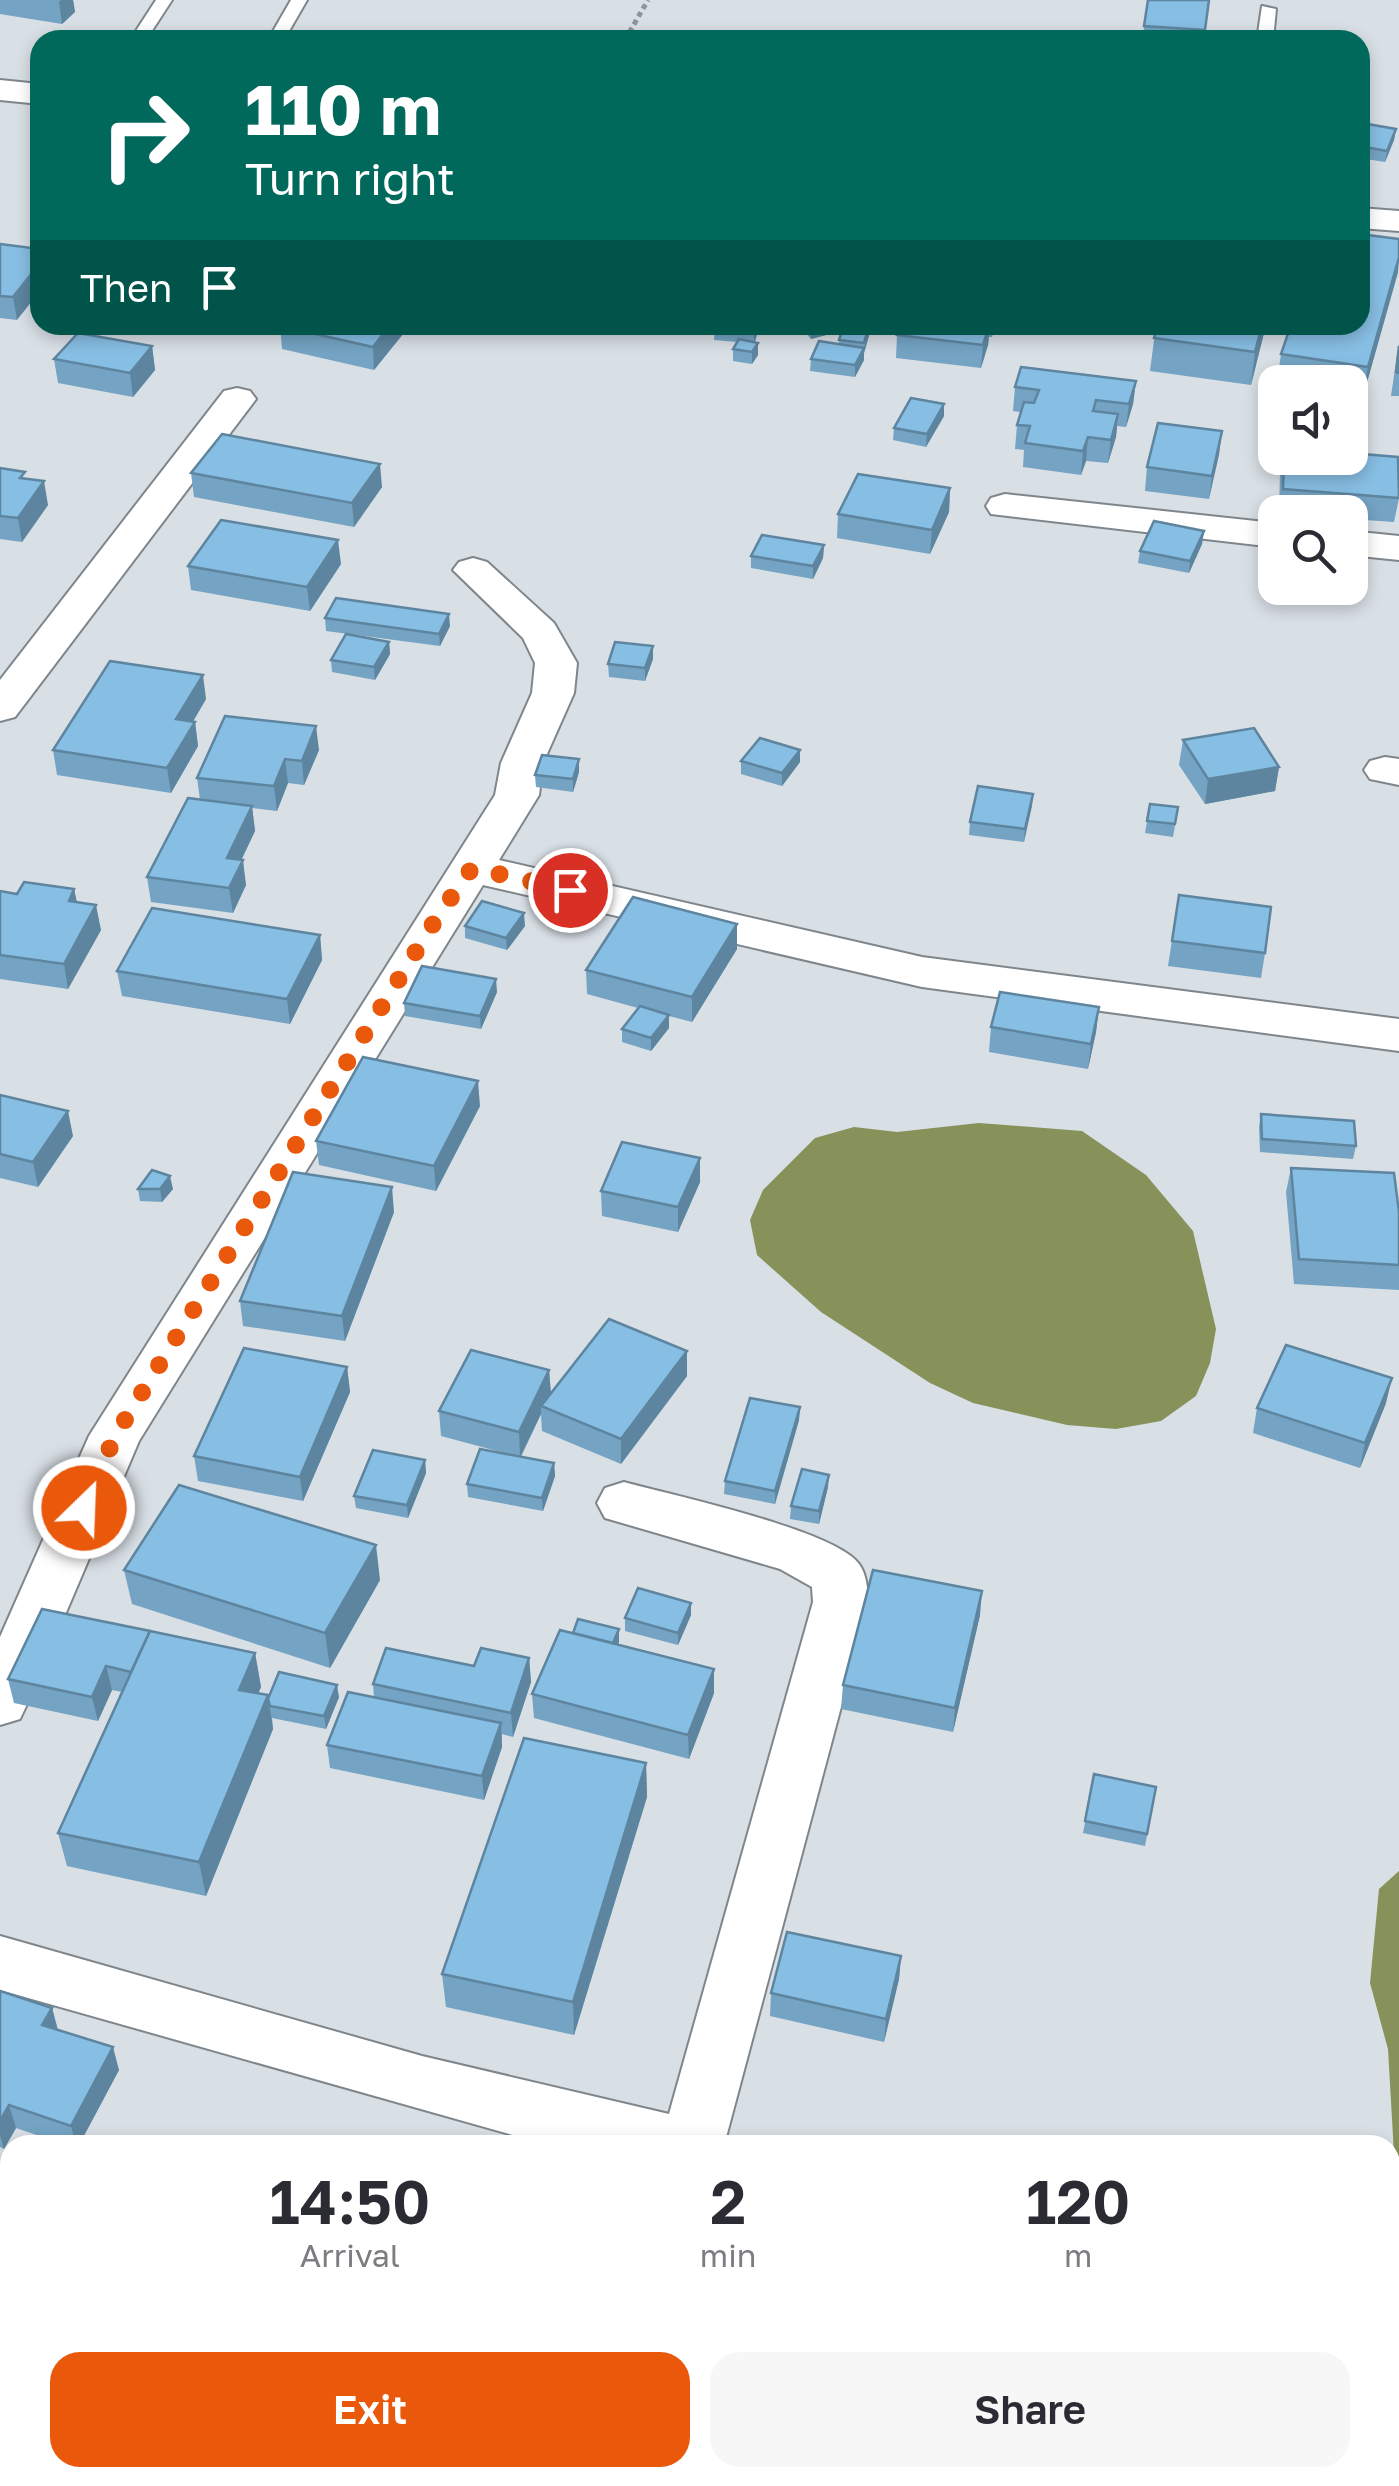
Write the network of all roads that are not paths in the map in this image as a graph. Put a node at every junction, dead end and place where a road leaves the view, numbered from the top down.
1 (164, 0) edge
2 (300, 0) edge
3 (1268, 9) dead end
4 (144, 30) edge
5 (282, 30) edge
6 (1266, 30) edge
7 (0, 90) edge
8 (30, 93) edge
9 (1370, 219) edge
10 (1399, 220) edge
11 (237, 399) dead end
12 (1005, 506) dead end
13 (1258, 533) edge
14 (1368, 545) edge
15 (1399, 548) edge
16 (473, 570) dead end
17 (0, 708) edge
18 (472, 868) junction
19 (1399, 1035) edge
20 (624, 1502) dead end
21 (0, 1702) edge
22 (0, 1963) edge
23 (627, 2135) edge
24 (695, 2135) edge

1 - 4 lane
2 - 5 lane
3 - 6 lane
7 - 8 street
9 - 10 street
11 - 17 street
12 - 13 street
14 - 15 street
16 - 18 street
18 - 19 street
18 - 21 street
20 - 24 street
22 - 23 street

